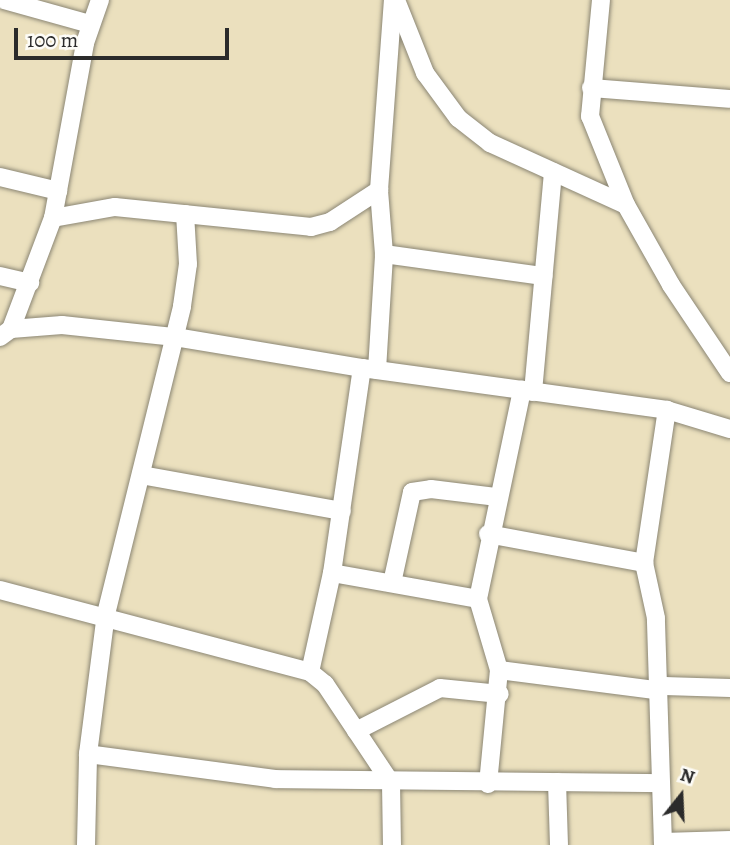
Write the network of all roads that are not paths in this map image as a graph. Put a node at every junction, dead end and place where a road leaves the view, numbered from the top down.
1 (4, 0) edge
2 (100, 0) edge
3 (394, 0) edge
4 (601, 0) edge
5 (90, 24) junction
6 (591, 88) junction
7 (730, 99) edge
8 (552, 172) junction
9 (0, 177) edge
10 (379, 190) junction
11 (58, 191) junction
12 (626, 205) junction
13 (185, 214) junction
14 (53, 218) junction
15 (384, 254) junction
16 (0, 276) edge
17 (544, 276) junction
18 (30, 283) junction
19 (6, 333) edge
20 (175, 337) junction
21 (370, 369) junction
22 (730, 373) edge
23 (528, 391) junction
24 (667, 410) junction
25 (730, 429) edge
26 (141, 475) junction
27 (496, 496) junction
28 (342, 510) junction
29 (488, 534) junction
30 (644, 562) junction
31 (332, 573) junction
32 (392, 583) junction
33 (0, 590) edge
34 (478, 598) junction
35 (106, 614) junction
36 (499, 670) junction
37 (310, 672) junction
38 (730, 688) edge
39 (655, 691) junction
40 (500, 694) junction
41 (356, 731) junction
42 (89, 754) junction
43 (557, 782) junction
44 (391, 783) junction
45 (660, 783) junction
46 (488, 784) junction
47 (730, 840) edge
48 (663, 844) edge
49 (86, 845) edge
50 (392, 845) edge
51 (559, 845) edge

1 - 5 street
2 - 5 street
3 - 8 street
3 - 10 street
4 - 6 street
5 - 11 street
6 - 7 street
6 - 12 street
8 - 12 street
8 - 17 street
9 - 11 street
10 - 13 street
10 - 15 street
11 - 14 street
12 - 22 street
13 - 14 street
13 - 20 street
14 - 18 street
15 - 17 street
15 - 21 street
16 - 18 street
17 - 23 street
18 - 19 street
19 - 20 street
20 - 21 street
20 - 26 street
21 - 23 street
21 - 28 street
23 - 24 street
23 - 27 street
24 - 25 street
24 - 30 street
26 - 28 street
26 - 35 street
27 - 29 street
27 - 32 street
28 - 31 street
29 - 30 street
29 - 34 street
30 - 39 street
31 - 32 street
31 - 37 street
32 - 34 street
33 - 35 street
34 - 36 street
35 - 37 street
35 - 42 street
36 - 39 street
36 - 40 street
37 - 41 street
38 - 39 street
39 - 45 street
40 - 41 street
40 - 46 street
41 - 44 street
42 - 44 street
42 - 49 street
43 - 45 street
43 - 46 street
43 - 51 street
44 - 46 street
44 - 50 street
45 - 48 street
47 - 48 street

